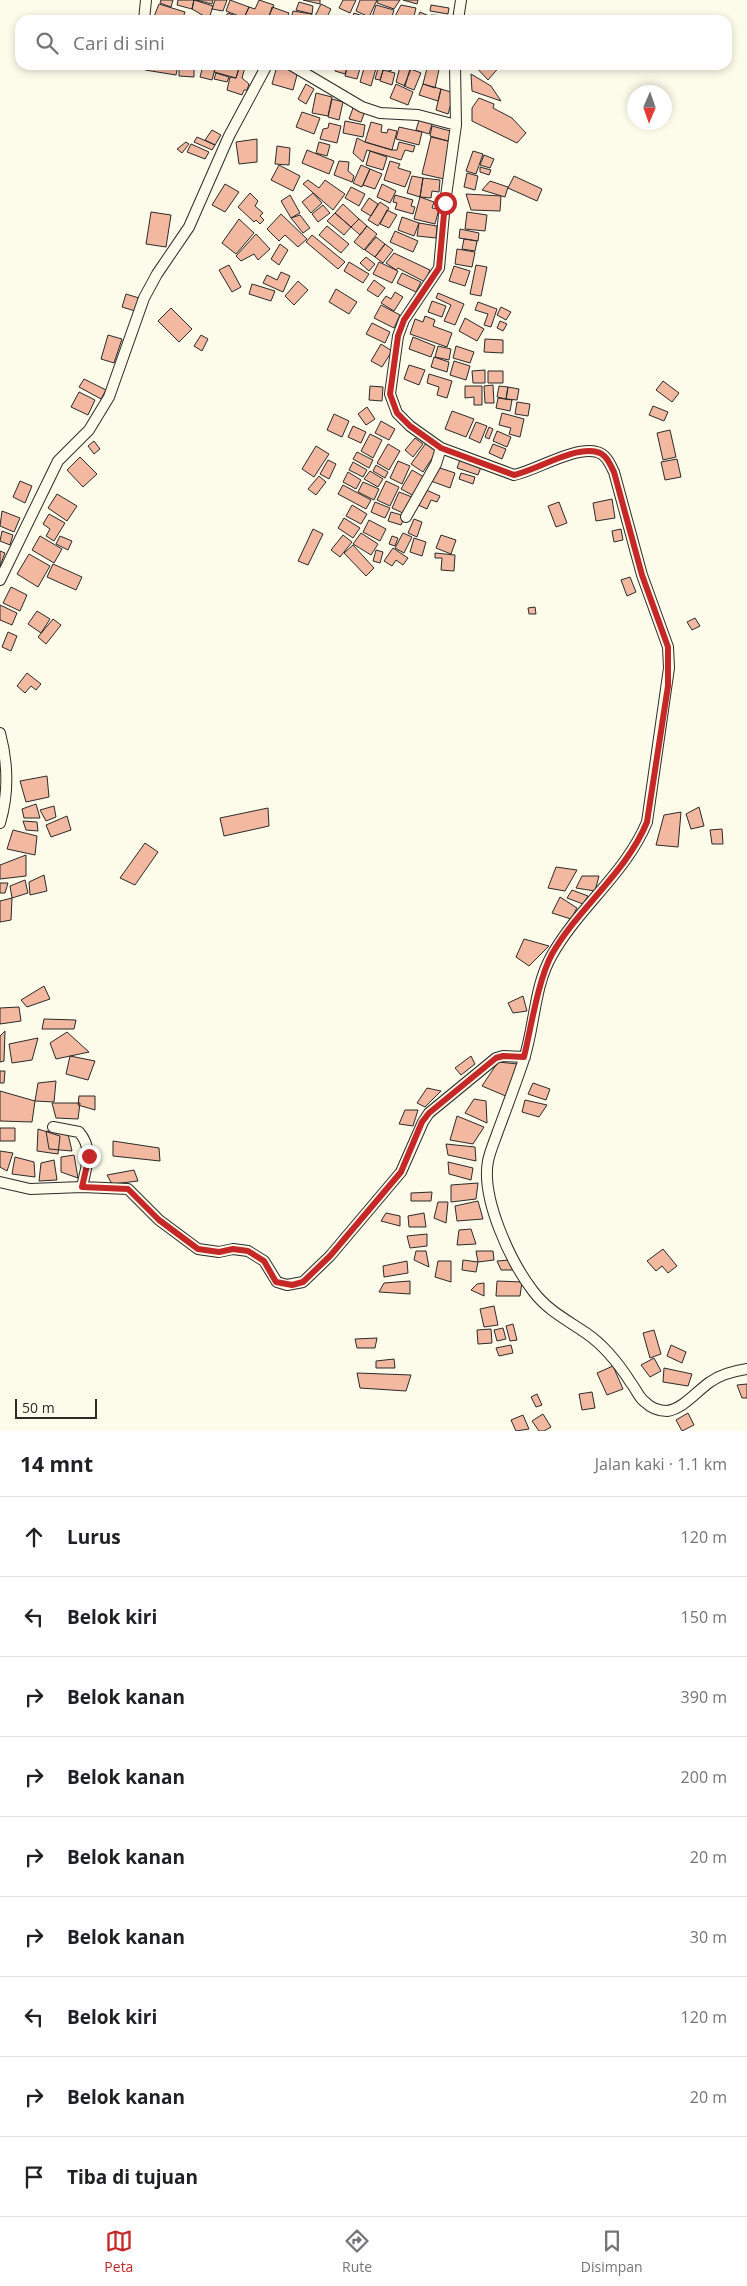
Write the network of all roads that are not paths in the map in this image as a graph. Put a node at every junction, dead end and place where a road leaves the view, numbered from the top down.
1 (146, 0) edge
2 (462, 0) edge
3 (144, 15) edge
4 (459, 15) edge
5 (263, 70) edge
6 (299, 70) edge
7 (455, 70) edge
8 (456, 125) junction
9 (441, 448) junction
10 (406, 517) dead end
11 (0, 580) edge
12 (0, 734) edge
13 (0, 823) edge
14 (524, 1057) junction
15 (53, 1127) dead end
16 (0, 1182) edge
17 (82, 1187) junction
18 (747, 1369) edge

1 - 3 street
2 - 4 street
5 - 11 street
6 - 8 street
7 - 8 street
8 - 9 street
9 - 10 street
9 - 14 street
12 - 13 street
14 - 17 street
14 - 18 street
15 - 17 street
16 - 17 street

